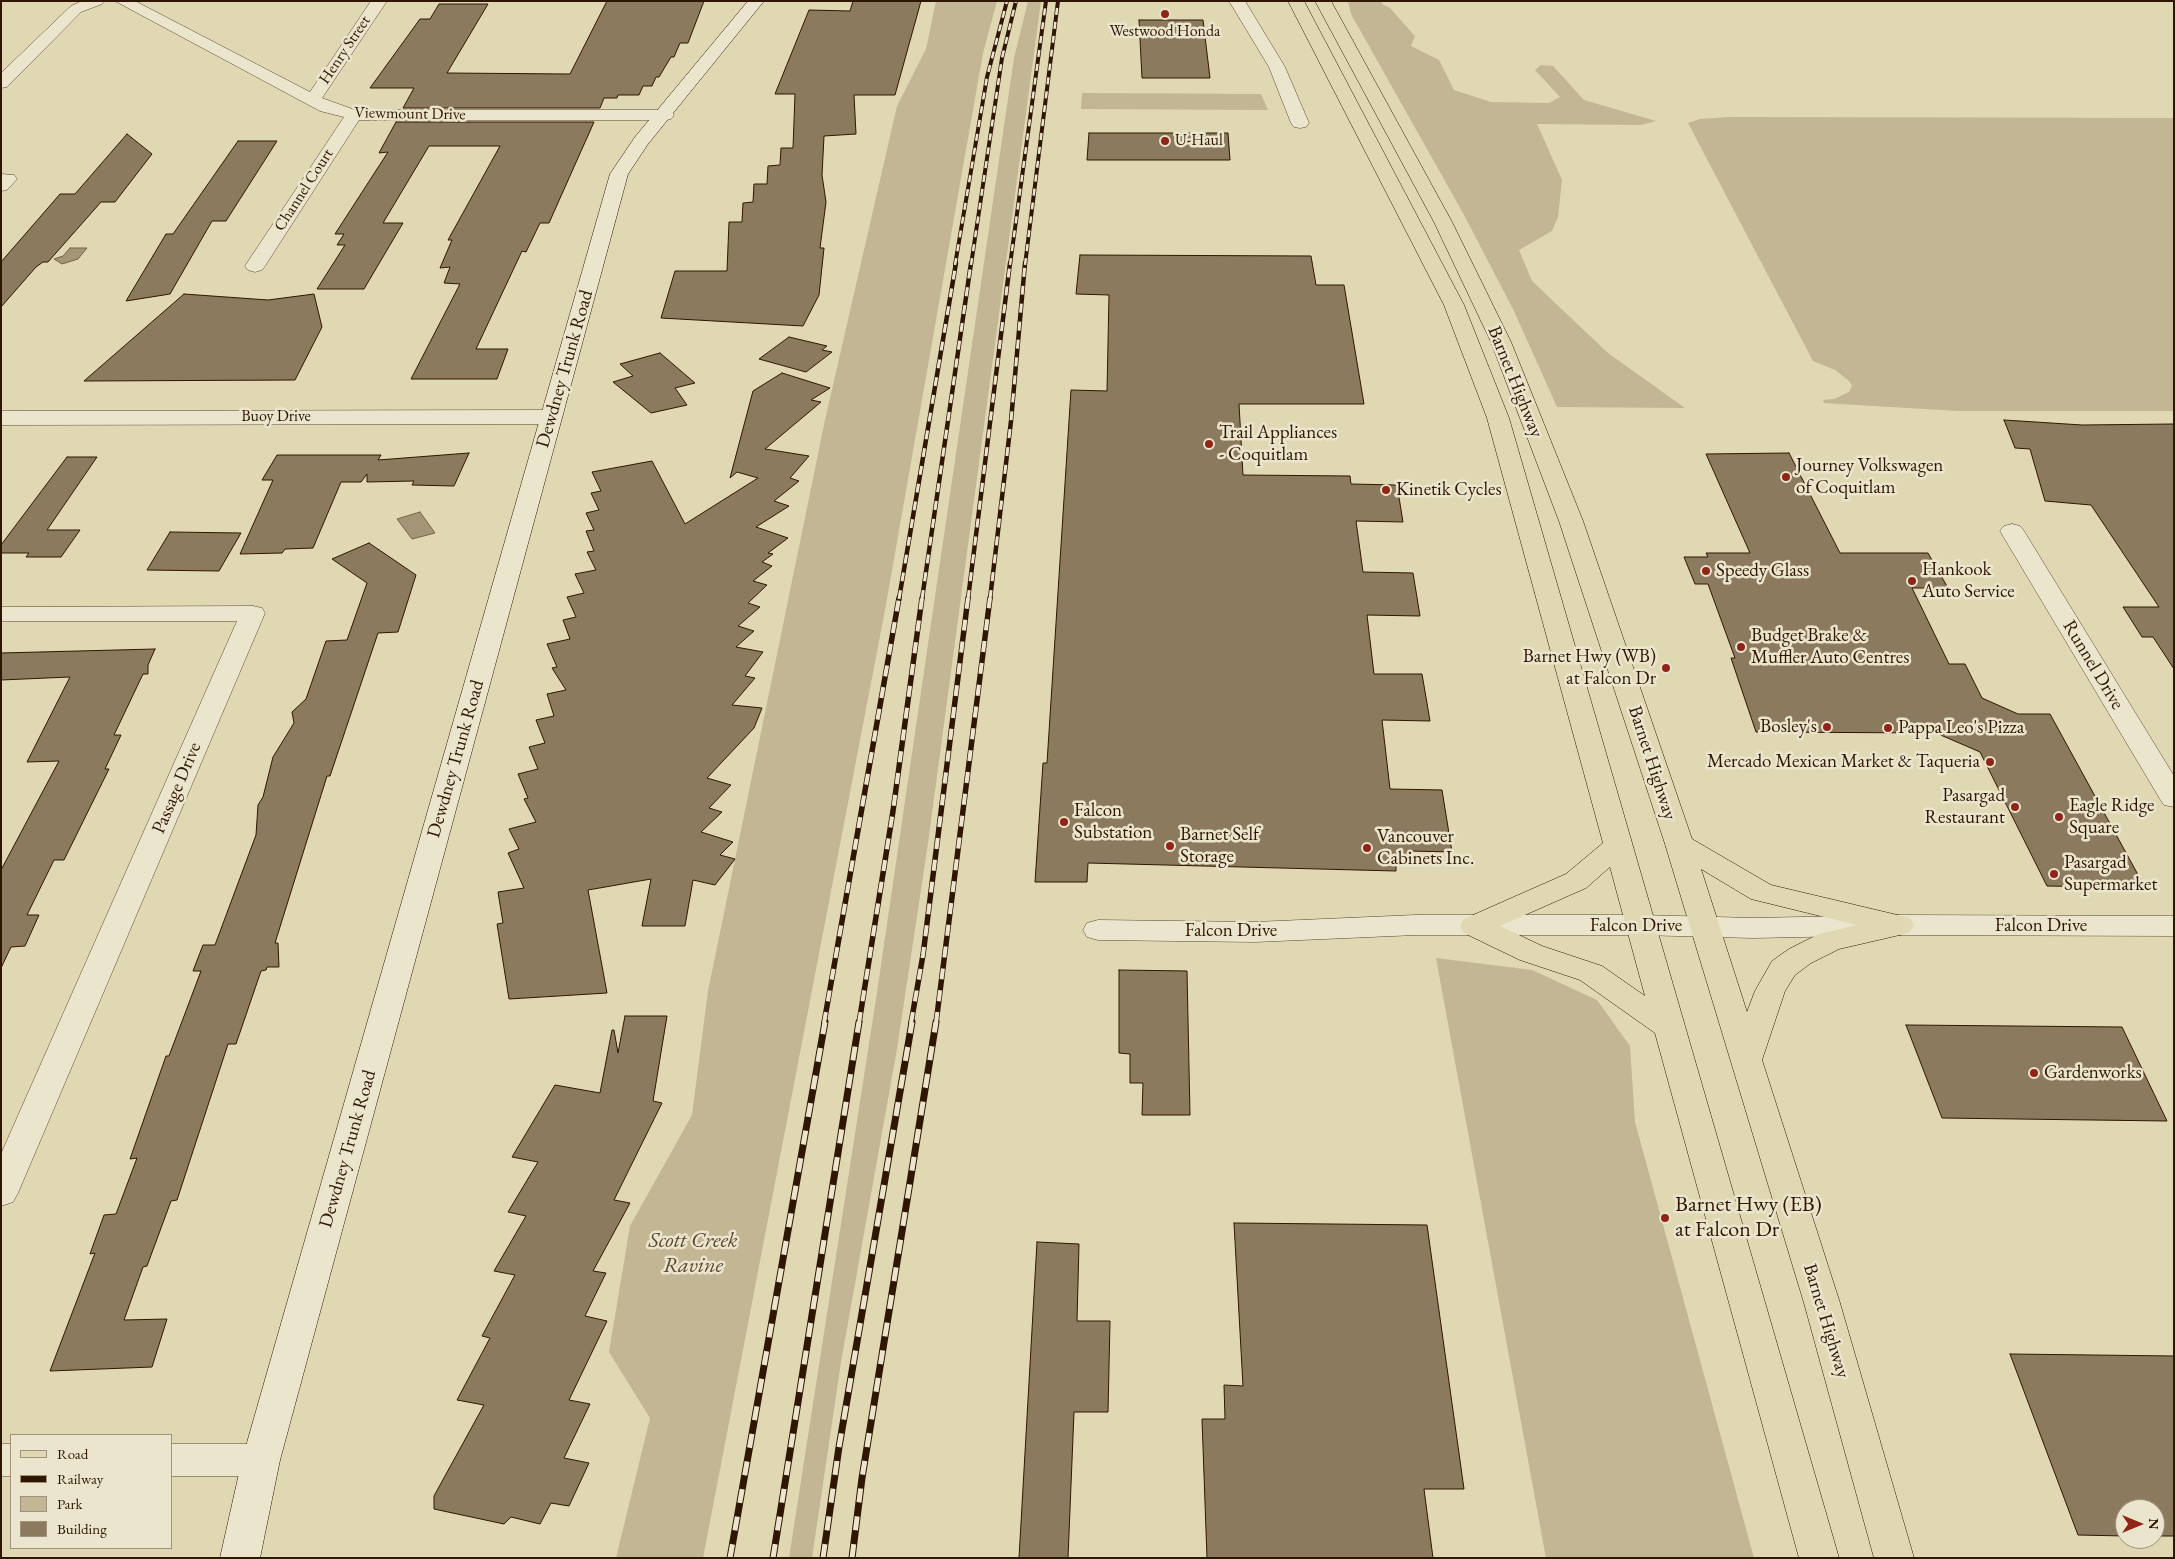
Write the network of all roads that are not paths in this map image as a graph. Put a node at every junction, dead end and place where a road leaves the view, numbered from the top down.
1 (97, 1) edge
2 (123, 1) edge
3 (379, 1) edge
4 (756, 1) edge
5 (1237, 1) edge
6 (1296, 1) edge
7 (1324, 1) edge
8 (1, 83) edge
9 (313, 100) junction
10 (354, 115) junction
11 (665, 115) junction
12 (1300, 123) dead end
13 (1, 179) edge
14 (1, 186) edge
15 (254, 266) dead end
16 (551, 417) junction
17 (1, 418) edge
18 (2012, 532) dead end
19 (1, 614) edge
20 (2174, 799) edge
21 (1679, 844) junction
22 (1617, 846) junction
23 (1640, 925) junction
24 (1899, 925) junction
25 (1475, 926) junction
26 (2174, 926) edge
27 (1704, 927) junction
28 (1098, 930) dead end
29 (1669, 1027) junction
30 (1746, 1060) junction
31 (1, 1193) edge
32 (172, 1460) edge
33 (261, 1460) junction
34 (240, 1558) edge
35 (1819, 1558) edge
36 (1894, 1558) edge

1 - 8 street
2 - 9 street, Viewmount Drive
3 - 9 street, Henry Street
4 - 11 street, Dewdney Trunk Road
5 - 12 street
6 - 22 main road, Barnet Highway
7 - 21 main road, Barnet Highway
9 - 10 street, Viewmount Drive
10 - 11 street, Viewmount Drive
10 - 15 street, Channel Court
11 - 16 street, Dewdney Trunk Road
13 - 14 street
16 - 17 street, Buoy Drive
16 - 33 street, Dewdney Trunk Road
18 - 20 street, Runnel Drive
19 - 31 street, Passage Drive
21 - 24 main road
21 - 27 main road, Barnet Highway
22 - 23 main road, Barnet Highway
22 - 25 main road
23 - 25 street, Falcon Drive
23 - 27 street, Falcon Drive
23 - 29 main road, Barnet Highway
24 - 26 street, Falcon Drive
24 - 27 street, Falcon Drive
24 - 30 main road
25 - 28 street, Falcon Drive
25 - 29 main road
27 - 30 main road, Barnet Highway
29 - 35 main road, Barnet Highway
30 - 36 main road, Barnet Highway
32 - 33 street
33 - 34 street, Dewdney Trunk Road

